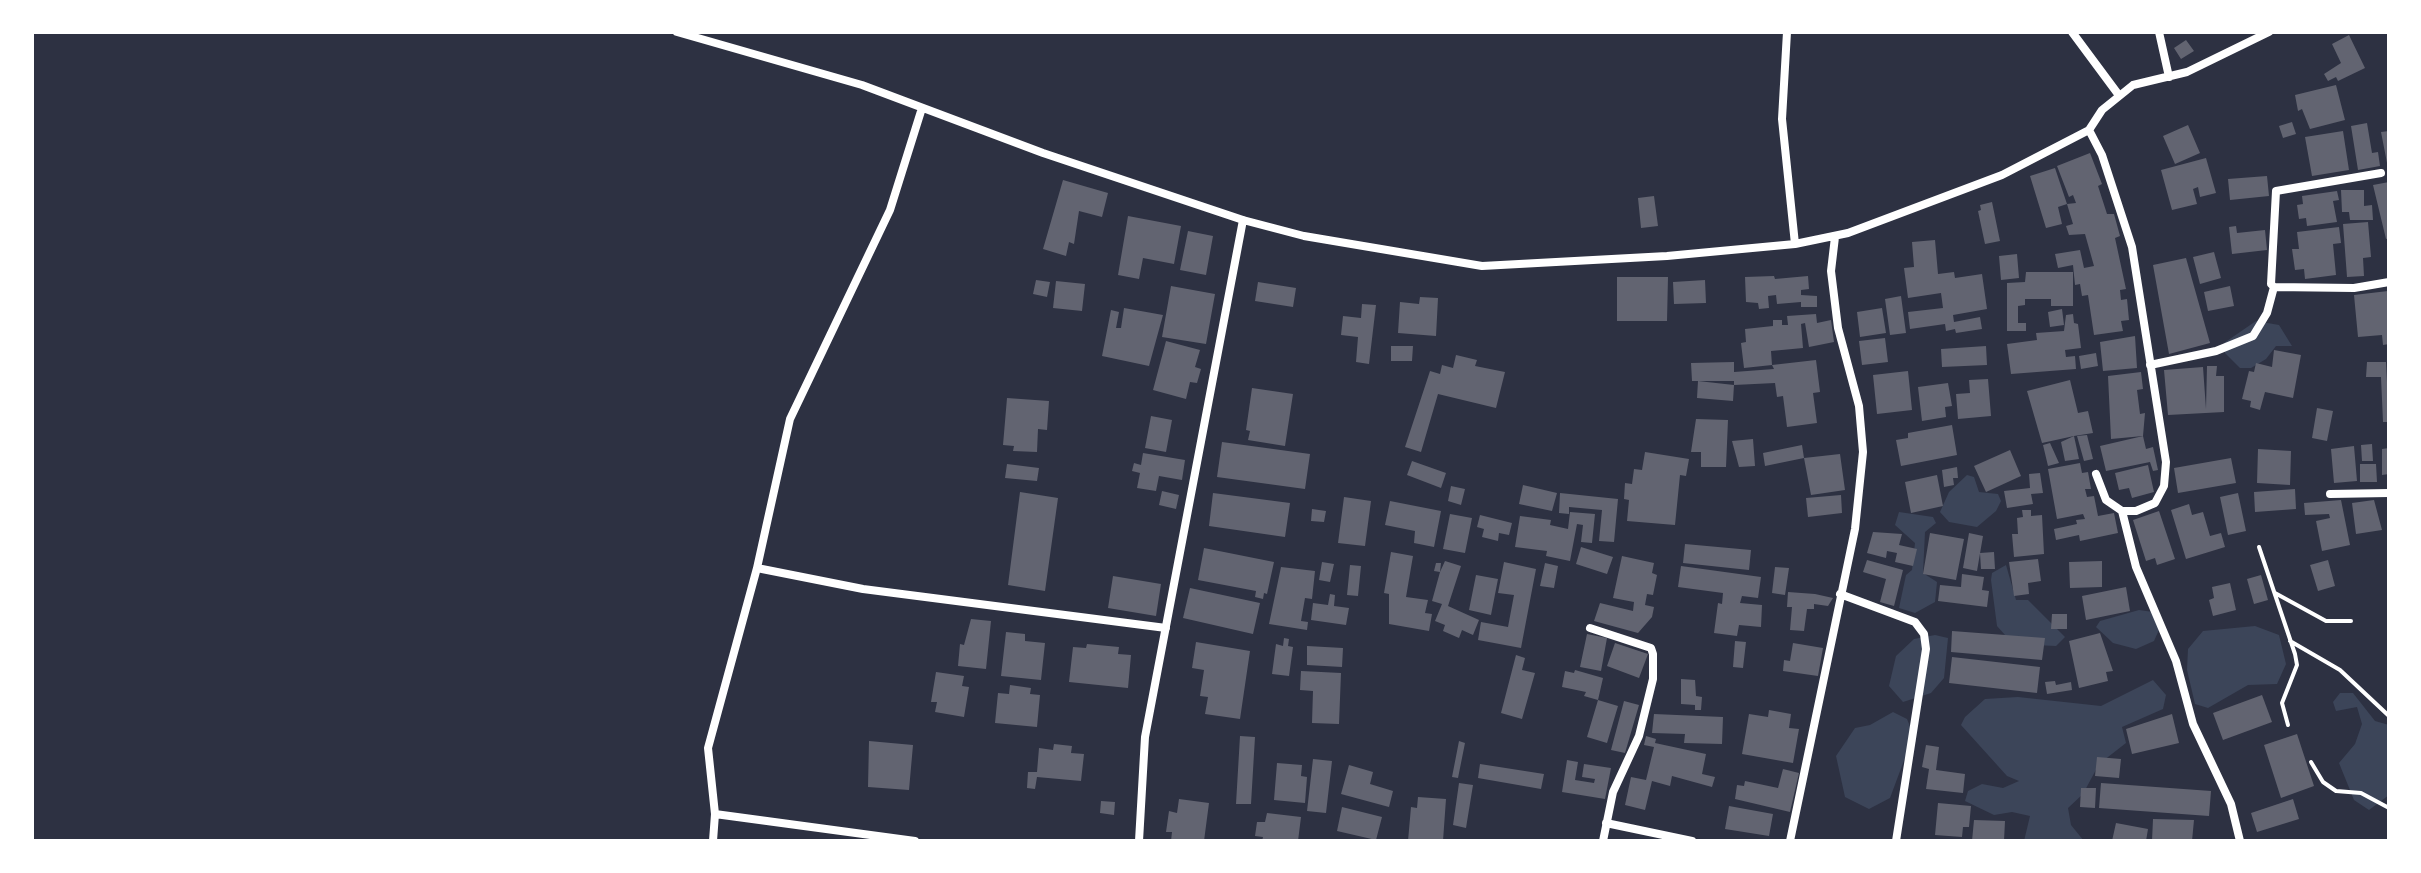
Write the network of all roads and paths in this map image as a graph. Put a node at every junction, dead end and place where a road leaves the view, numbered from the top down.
1 (679, 32) edge
2 (1787, 32) edge
3 (2072, 32) edge
4 (2159, 32) edge
5 (2269, 32) edge
6 (2169, 77) junction
7 (2118, 94) junction
8 (922, 108) junction
9 (2089, 130) junction
10 (2381, 173) dead end
11 (1243, 220) junction
12 (1835, 237) junction
13 (1795, 244) junction
14 (2389, 282) edge
15 (2274, 287) junction
16 (2150, 365) junction
17 (2096, 474) dead end
18 (2389, 493) edge
19 (2330, 494) dead end
20 (2122, 511) junction
21 (2259, 547) dead end
22 (757, 568) junction
23 (2275, 593) junction
24 (1840, 594) junction
25 (2351, 621) dead end
26 (1166, 628) junction
27 (1590, 628) dead end
28 (2288, 639) junction
29 (2389, 716) edge
30 (2288, 725) dead end
31 (2311, 762) dead end
32 (2389, 808) edge
33 (715, 814) junction
34 (1606, 823) junction
35 (713, 841) edge
36 (915, 841) edge
37 (1139, 841) edge
38 (1603, 841) edge
39 (1692, 841) edge
40 (1790, 841) edge
41 (1896, 841) edge
42 (2240, 841) edge

1 - 8 street
2 - 13 street
3 - 7 street
4 - 6 street
5 - 6 street
6 - 7 street
7 - 9 street
8 - 11 street
8 - 22 street
9 - 12 street
9 - 16 street
10 - 15 street
11 - 13 street
11 - 26 street
12 - 13 street
12 - 24 street
14 - 15 street
15 - 16 street
16 - 20 street
17 - 20 street
18 - 19 street
20 - 42 street
21 - 23 path
22 - 26 street
22 - 33 street
23 - 25 path
23 - 28 path
24 - 40 street
24 - 41 street
26 - 37 street
27 - 34 street
28 - 29 path
28 - 30 path
31 - 32 path
33 - 35 street
33 - 36 street
34 - 38 street
34 - 39 street

